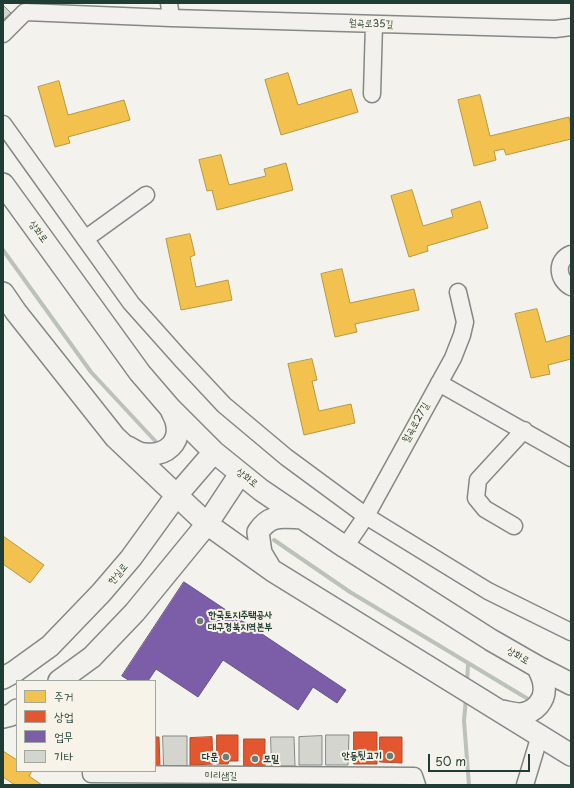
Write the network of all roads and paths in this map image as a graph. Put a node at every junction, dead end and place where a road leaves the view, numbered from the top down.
1 (23, 6) edge
2 (170, 11) edge
3 (374, 24) junction
4 (571, 27) edge
5 (3, 34) edge
6 (372, 94) dead end
7 (3, 124) edge
8 (3, 184) edge
9 (146, 195) dead end
10 (85, 239) junction
11 (571, 254) edge
12 (571, 287) edge
13 (458, 292) dead end
14 (3, 293) edge
15 (439, 383) junction
16 (170, 409) junction
17 (524, 430) junction
18 (122, 443) junction
19 (214, 452) junction
20 (571, 458) edge
21 (240, 474) junction
22 (176, 496) junction
23 (366, 516) junction
24 (301, 518) junction
25 (207, 524) junction
26 (514, 526) dead end
27 (345, 548) junction
28 (270, 568) junction
29 (571, 632) edge
30 (538, 667) junction
31 (3, 678) edge
32 (60, 680) edge
33 (570, 680) edge
34 (499, 710) junction
35 (16, 711) edge
36 (3, 717) edge
37 (540, 736) junction
38 (571, 755) edge
39 (91, 777) edge
40 (260, 780) edge
41 (417, 785) edge
42 (525, 785) edge

1 - 2 street, 월곡로35길
1 - 5 street, 월곡로35길
2 - 3 street, 월곡로35길
3 - 4 street, 월곡로35길
3 - 6 street
7 - 10 street
8 - 16 main road, 상화로
9 - 10 street
10 - 23 street
11 - 12 street
13 - 15 street, 월곡로27길
14 - 18 main road
15 - 17 street
15 - 23 street, 월곡로27길
16 - 18 main road
16 - 19 main road, 상화로
17 - 20 street
17 - 26 street
18 - 22 main road
19 - 21 main road, 상화로
19 - 22 main road, 한실로
21 - 24 main road, 상화로
21 - 25 main road
22 - 25 main road
22 - 31 main road, 한실로
23 - 27 street, 월곡로27길
23 - 29 street
24 - 27 main road, 상화로
24 - 28 main road
25 - 28 main road
25 - 32 main road
27 - 30 main road, 상화로
28 - 34 main road
30 - 33 main road, 상화로
30 - 34 main road
34 - 37 main road
35 - 36 main road
37 - 38 main road
37 - 42 street
39 - 40 street, 미리샘길
40 - 41 street, 미리샘길

